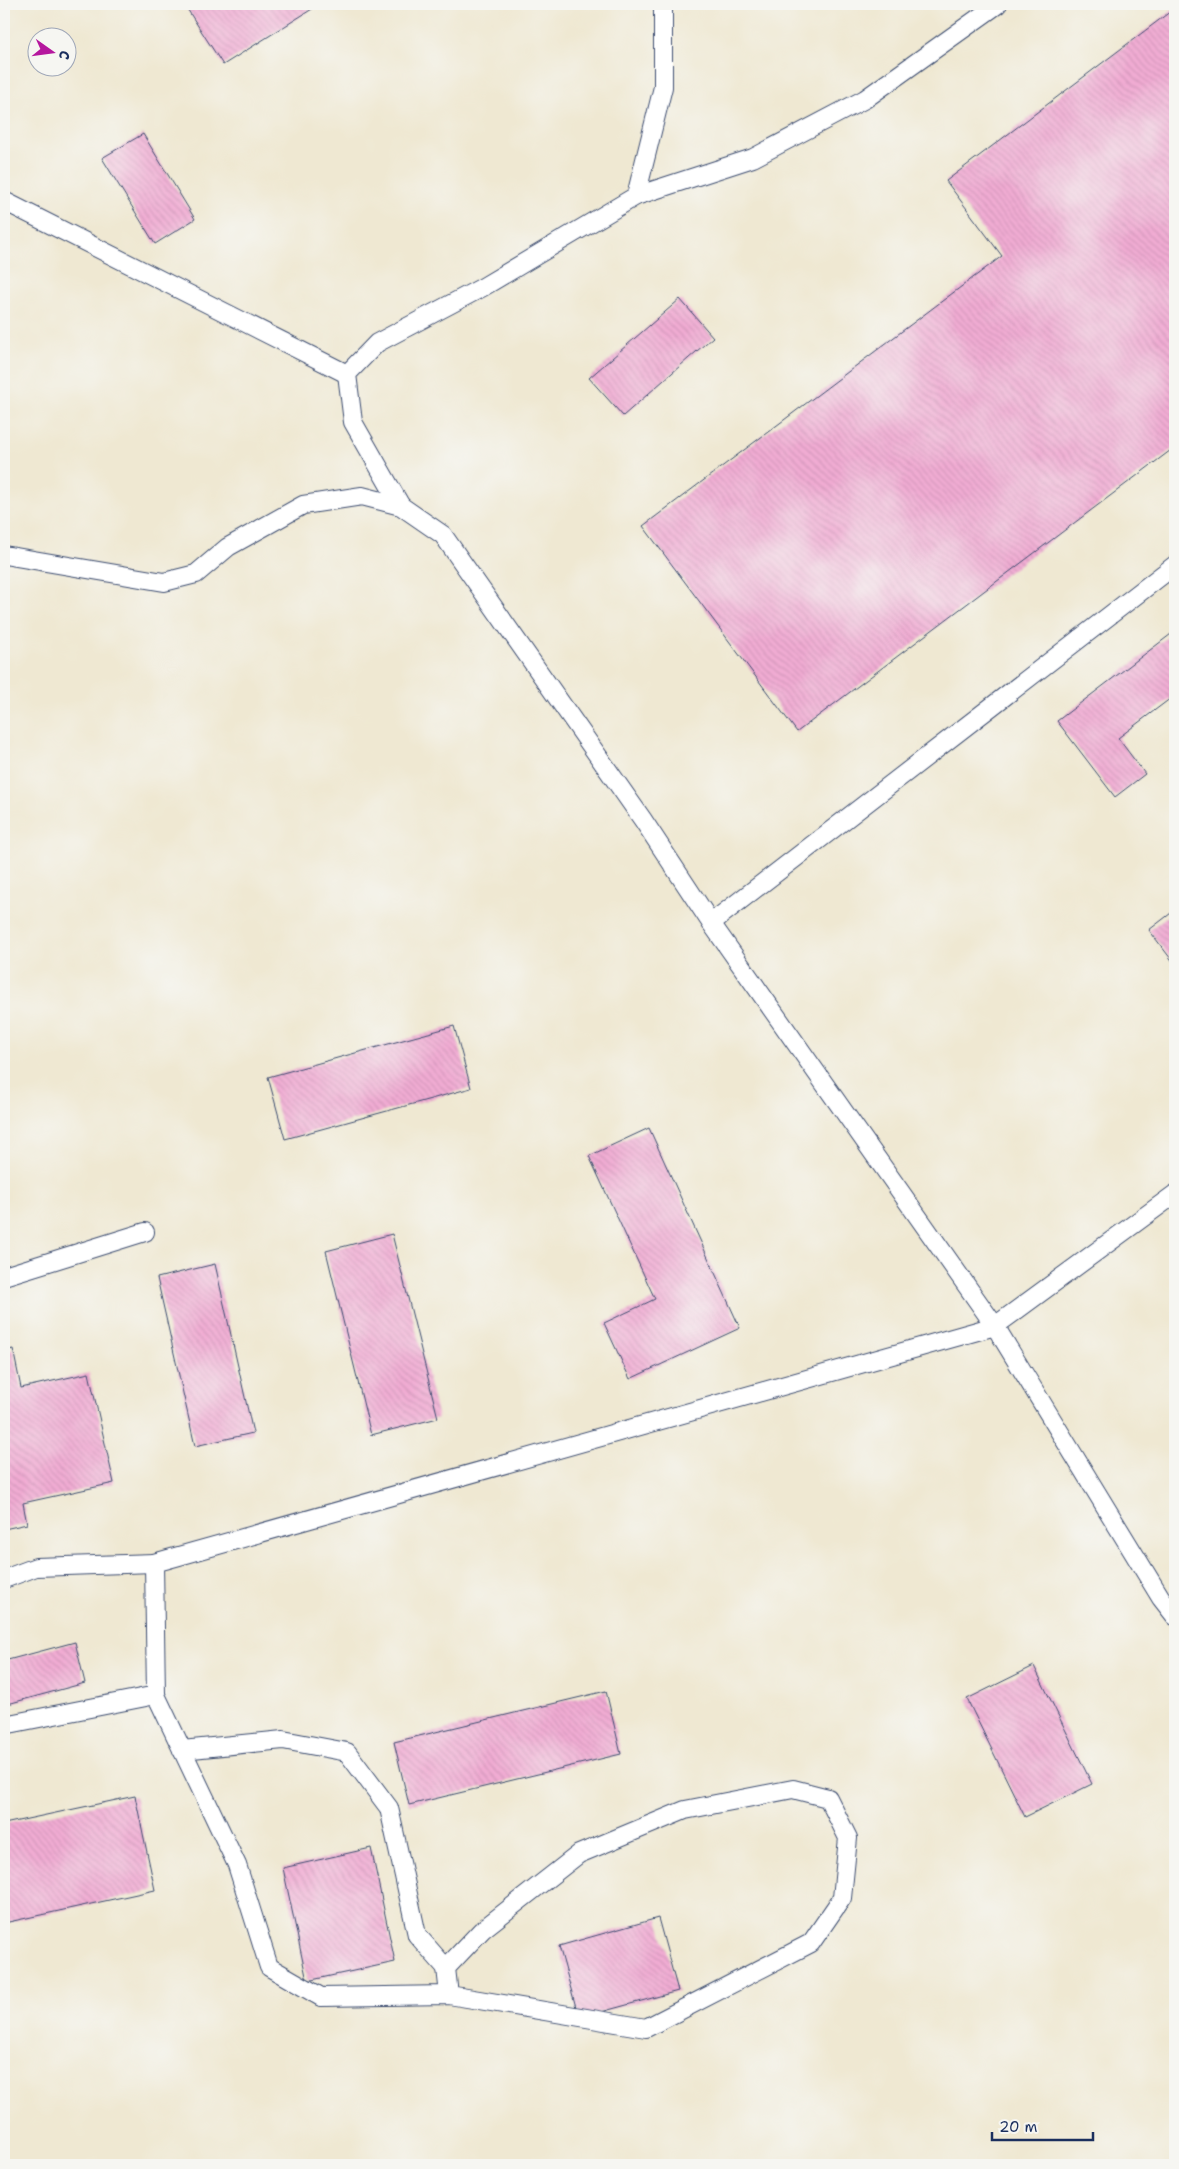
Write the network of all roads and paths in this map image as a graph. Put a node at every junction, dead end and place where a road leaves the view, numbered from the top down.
1 (663, 4) edge
2 (998, 4) edge
3 (636, 196) junction
4 (4, 200) edge
5 (348, 374) junction
6 (401, 506) junction
7 (4, 555) edge
8 (1175, 565) edge
9 (711, 923) junction
10 (1175, 1194) edge
11 (145, 1232) dead end
12 (4, 1276) edge
13 (995, 1326) junction
14 (154, 1563) junction
15 (4, 1578) edge
16 (1175, 1616) edge
17 (156, 1696) junction
18 (4, 1725) edge
19 (182, 1750) junction
20 (446, 1968) junction
21 (449, 1995) junction

1 - 3 lane
2 - 3 lane
3 - 5 lane
4 - 5 lane
5 - 6 lane
6 - 7 lane
6 - 9 lane
8 - 9 lane
9 - 13 lane
10 - 13 lane
11 - 12 lane
13 - 14 lane
13 - 16 lane
14 - 15 lane
14 - 17 lane
17 - 18 lane
17 - 19 lane
19 - 20 lane
19 - 21 lane
20 - 21 lane
20 - 21 lane

